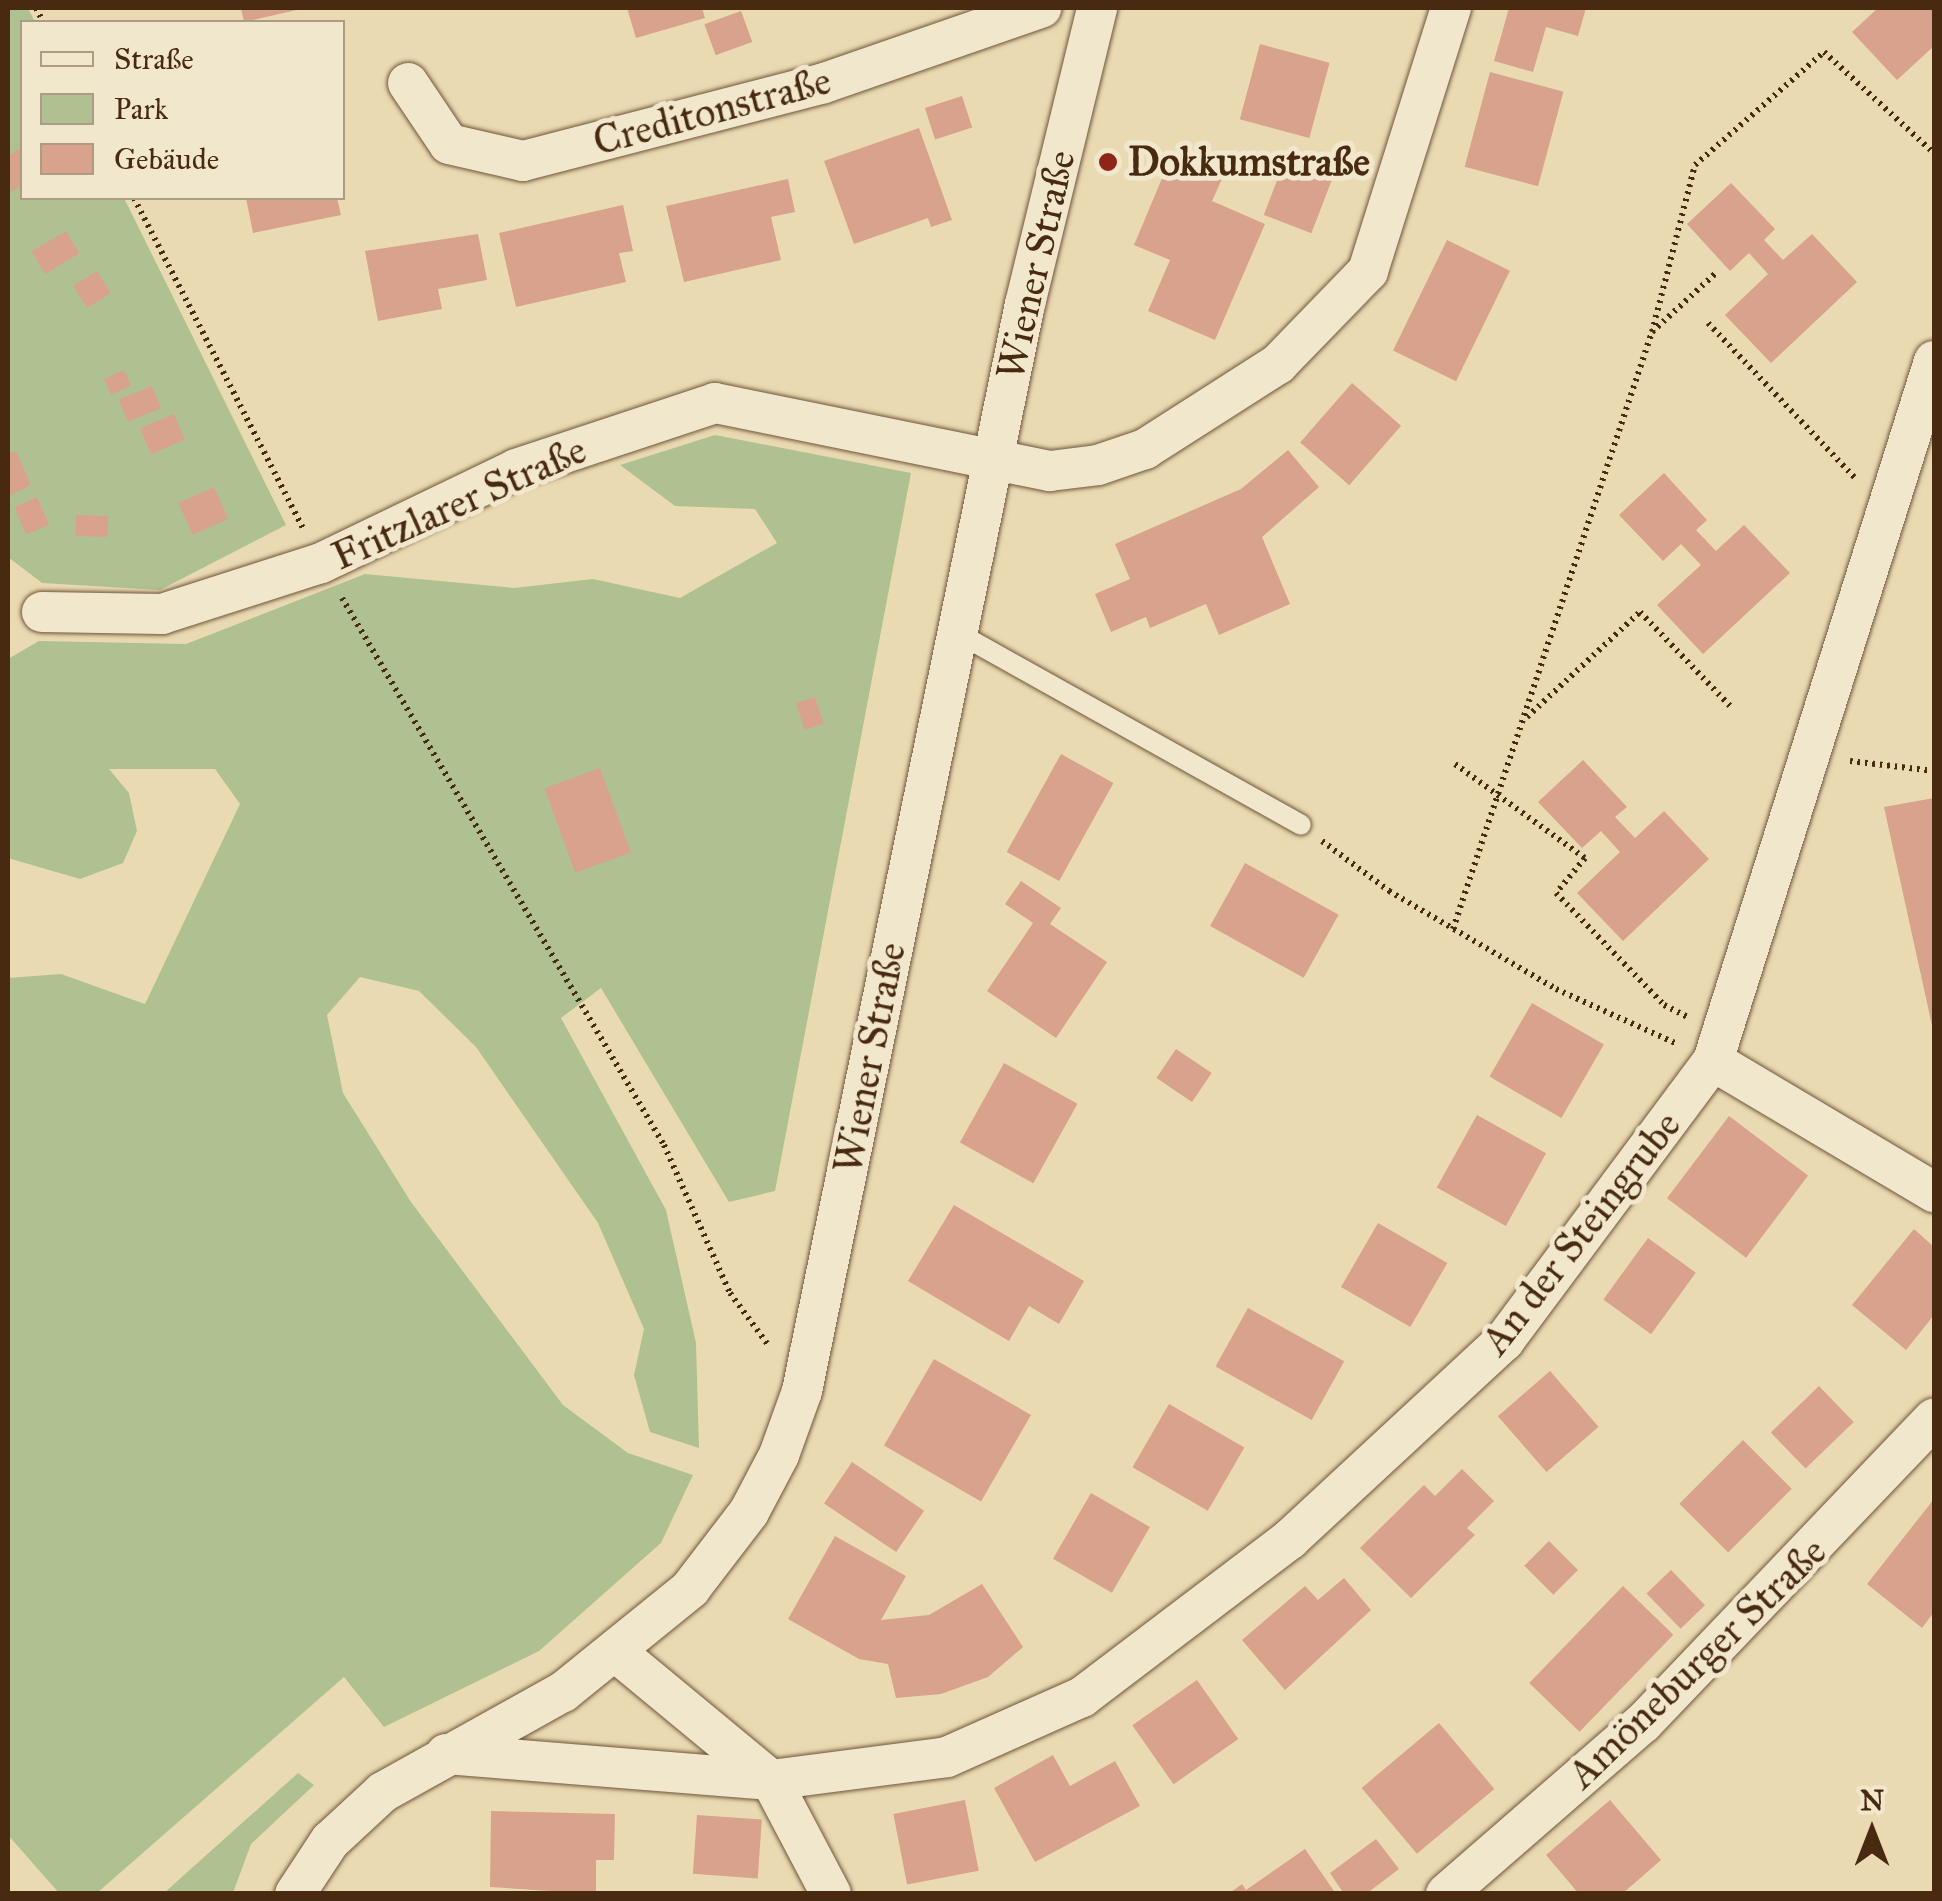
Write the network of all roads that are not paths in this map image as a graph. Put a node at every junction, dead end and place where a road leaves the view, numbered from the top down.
1 (1042, 8) edge
2 (1097, 8) edge
3 (1452, 8) edge
4 (408, 83) dead end
5 (1934, 361) edge
6 (992, 458) junction
7 (42, 612) dead end
8 (956, 632) junction
9 (1302, 826) road end
10 (1718, 1047) junction
11 (1934, 1192) edge
12 (1934, 1419) edge
13 (616, 1652) junction
14 (446, 1754) junction
15 (770, 1780) junction
16 (295, 1894) edge
17 (831, 1894) edge
18 (1446, 1894) edge

1 - 4 street, Creditonstraße
2 - 6 street, Wiener Straße
3 - 6 street
5 - 10 street, An der Steingrube
6 - 7 street, Fritzlarer Straße
6 - 8 street, Wiener Straße
8 - 9 lane
8 - 13 street, Wiener Straße
10 - 11 street
10 - 15 street, An der Steingrube
12 - 18 street, Amöneburger Straße
13 - 14 street, Wiener Straße
13 - 15 street
14 - 15 street, An der Steingrube
14 - 16 street, Wiener Straße
15 - 17 street

